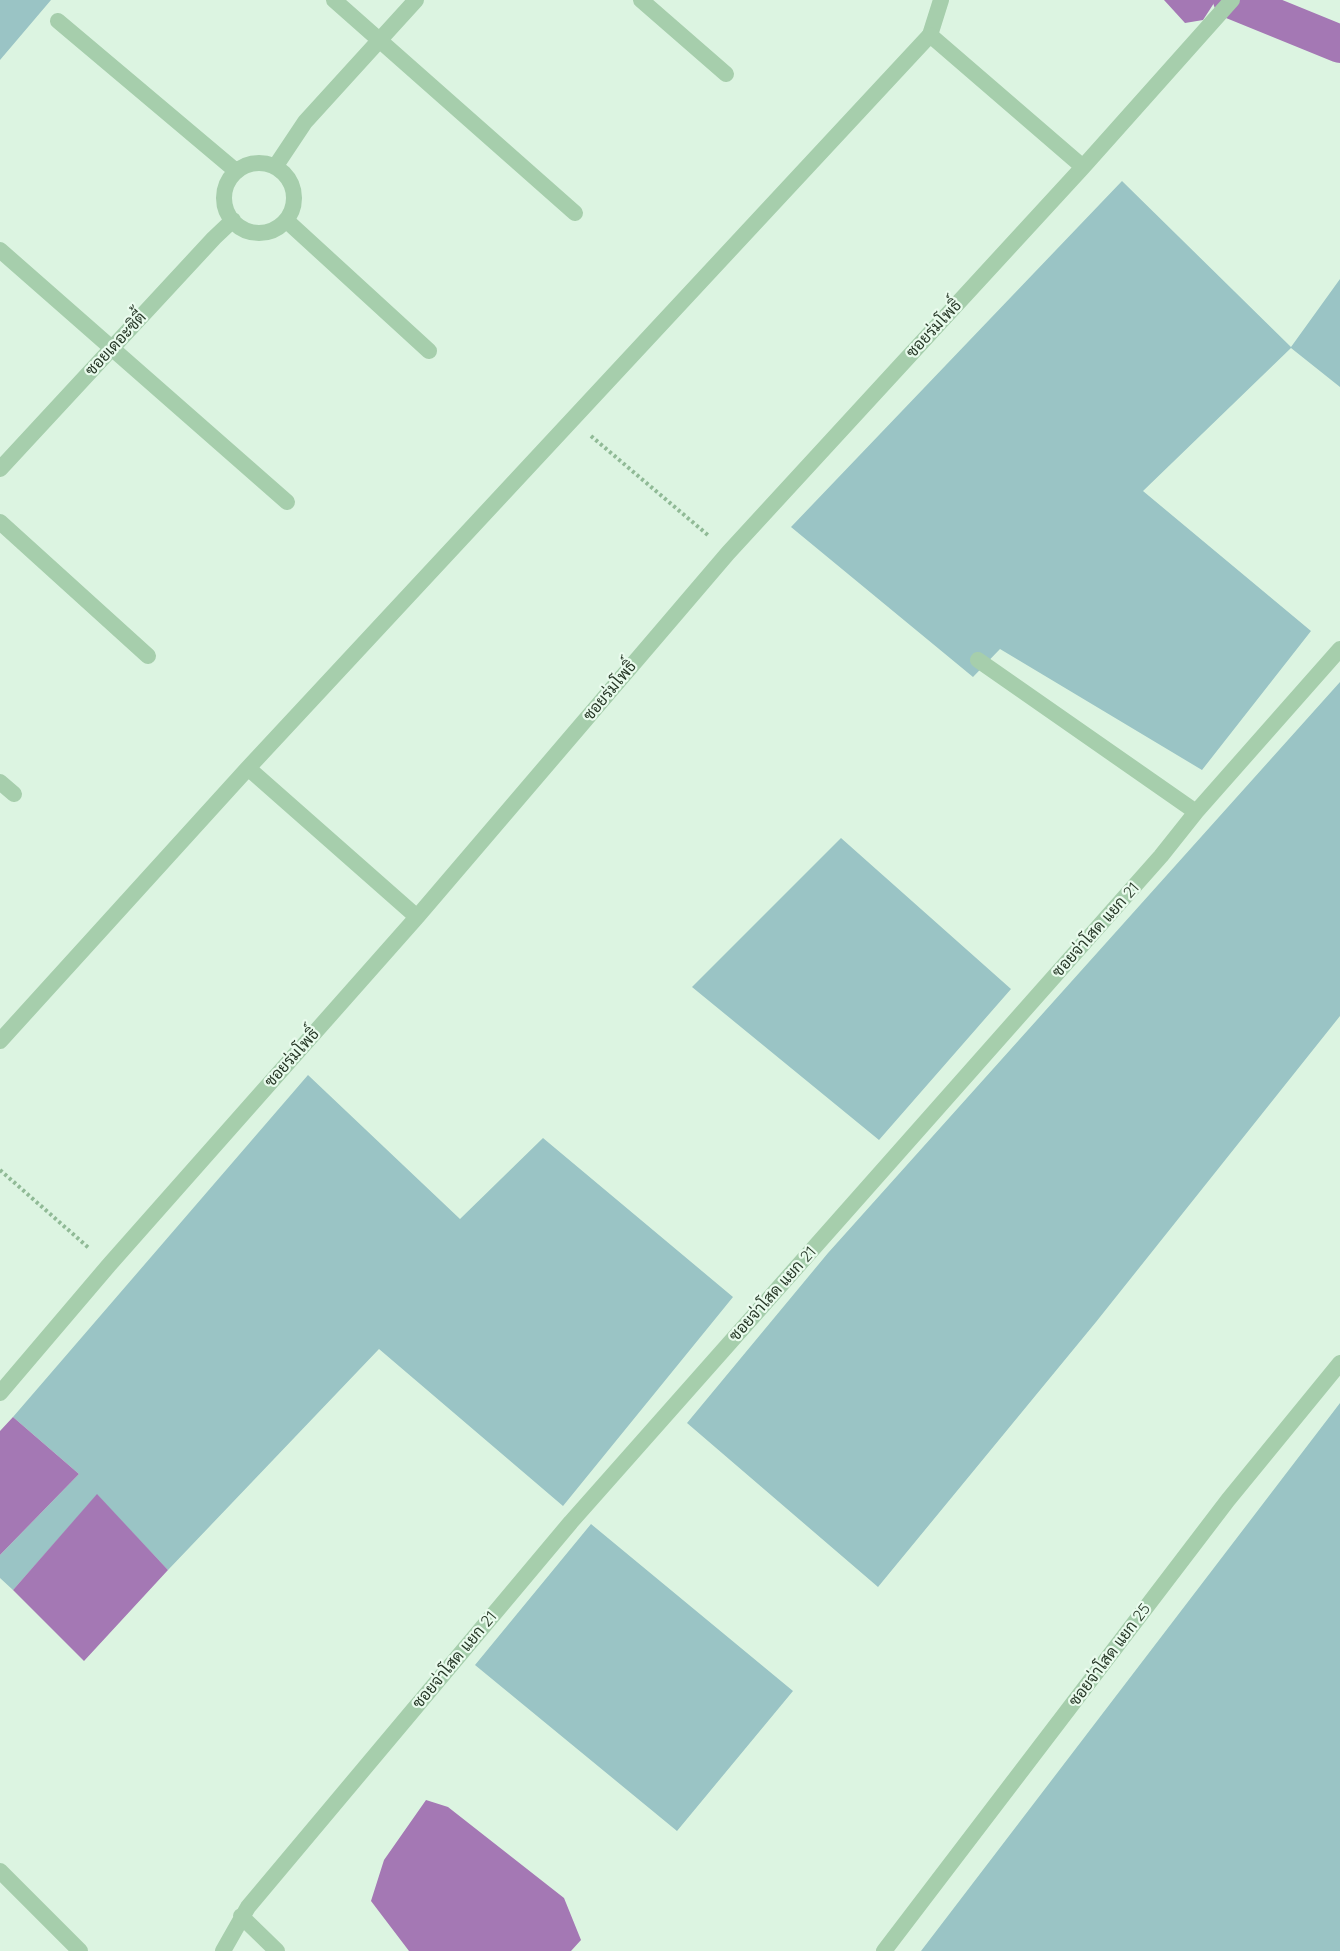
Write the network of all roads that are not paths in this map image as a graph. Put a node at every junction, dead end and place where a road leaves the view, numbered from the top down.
1 (334, 0) edge
2 (416, 0) edge
3 (641, 0) edge
4 (941, 0) edge
5 (1232, 0) edge
6 (58, 21) dead end
7 (930, 35) junction
8 (379, 40) junction
9 (726, 74) dead end
10 (275, 167) junction
11 (1083, 167) junction
12 (236, 171) junction
13 (575, 213) dead end
14 (233, 220) junction
15 (287, 221) junction
16 (0, 250) edge
17 (112, 348) junction
18 (429, 351) dead end
19 (0, 469) edge
20 (287, 502) dead end
21 (0, 522) edge
22 (1340, 649) edge
23 (148, 656) dead end
24 (978, 660) dead end
25 (248, 768) junction
26 (0, 782) edge
27 (14, 794) dead end
28 (1196, 812) junction
29 (417, 917) junction
30 (0, 1041) edge
31 (1340, 1363) edge
32 (0, 1393) edge
33 (0, 1871) edge
34 (241, 1916) junction
35 (80, 1951) edge
36 (223, 1951) edge
37 (277, 1951) edge
38 (884, 1951) edge

1 - 8 street
2 - 8 street
3 - 9 street
4 - 7 street
5 - 11 street, ซอยร่มโพธิ์
6 - 12 street
7 - 11 street
7 - 25 street
8 - 10 street
8 - 13 street
10 - 12 street
10 - 15 street
11 - 29 street, ซอยร่มโพธิ์
12 - 14 street
14 - 15 street
14 - 17 street, ซอยเดอะซิตี้
15 - 18 street
16 - 17 street
17 - 19 street, ซอยเดอะซิตี้
17 - 20 street
21 - 23 street
22 - 28 street, ซอยจ่าโสด แยก 21
24 - 28 street
25 - 29 street
25 - 30 street
26 - 27 street
28 - 34 street, ซอยจ่าโสด แยก 21
29 - 32 street, ซอยร่มโพธิ์
31 - 38 street, ซอยจ่าโสด แยก 25
33 - 35 street
34 - 36 street, ซอยจ่าโสด แยก 21
34 - 37 street

